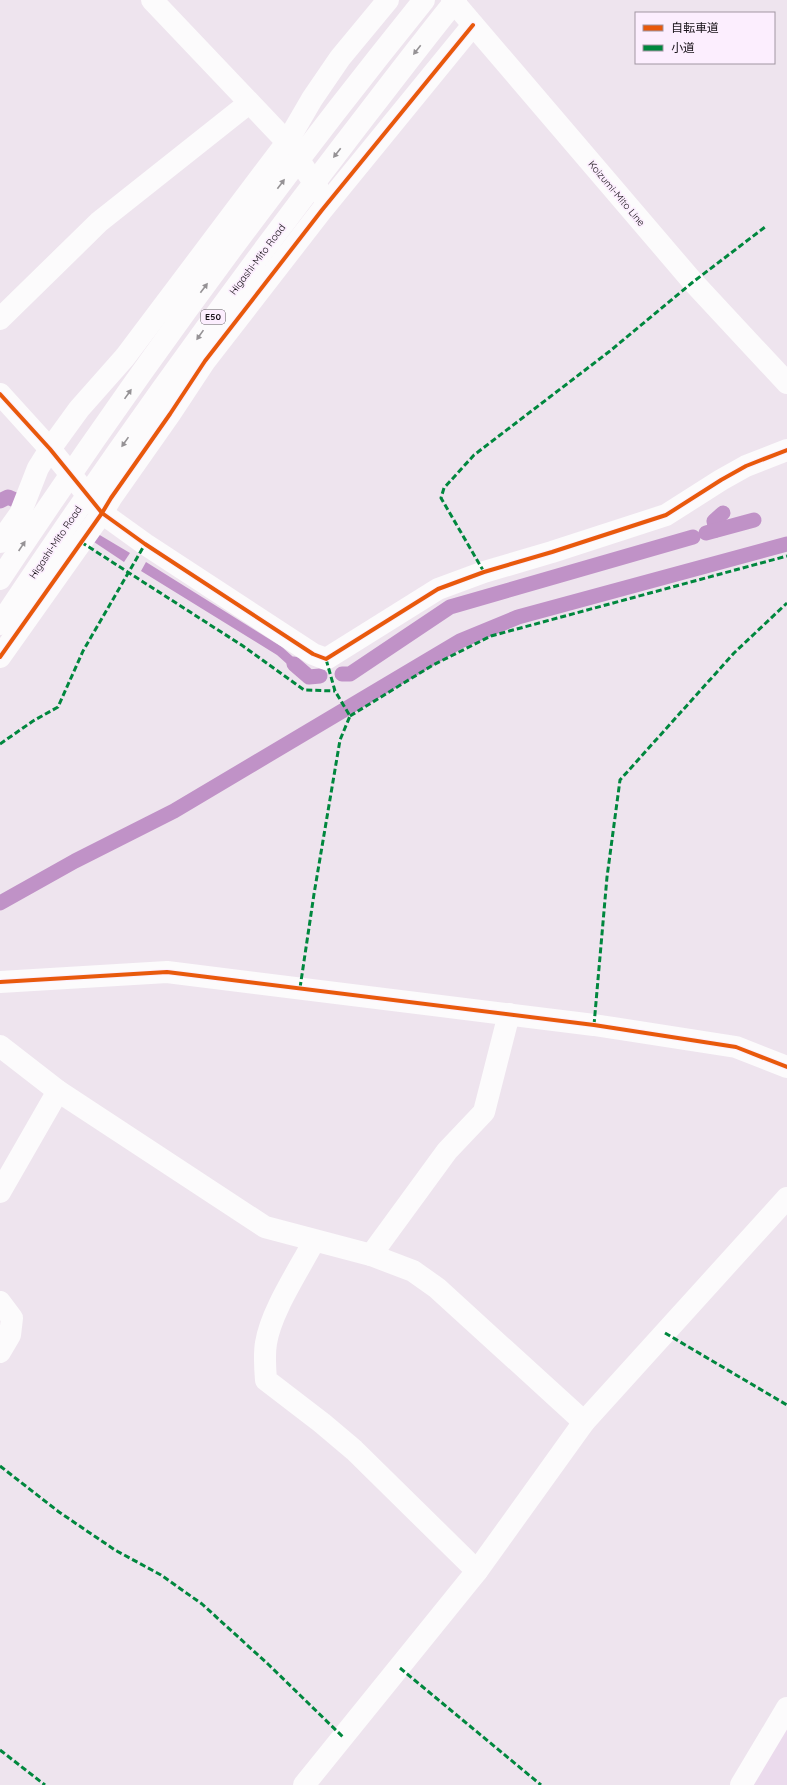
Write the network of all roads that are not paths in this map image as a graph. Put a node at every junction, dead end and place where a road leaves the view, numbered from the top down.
1 (152, 0) edge
2 (388, 0) edge
3 (424, 0) edge
4 (452, 0) edge
5 (456, 0) edge
6 (473, 24) junction
7 (249, 103) junction
8 (287, 142) junction
9 (328, 203) junction
10 (0, 319) edge
11 (787, 383) edge
12 (0, 394) edge
13 (50, 449) junction
14 (787, 450) edge
15 (102, 513) junction
16 (0, 542) edge
17 (0, 579) edge
18 (0, 624) edge
19 (0, 657) edge
20 (0, 982) edge
21 (509, 1014) junction
22 (0, 1046) edge
23 (787, 1067) edge
24 (58, 1091) junction
25 (0, 1192) edge
26 (787, 1198) edge
27 (314, 1241) junction
28 (371, 1255) junction
29 (0, 1302) edge
30 (0, 1352) edge
31 (584, 1422) junction
32 (477, 1571) junction
33 (787, 1708) edge
34 (304, 1785) edge
35 (741, 1785) edge

1 - 7 main road
2 - 8 main road
17 -> 3 main road, E50
4 - 6 main road, Koizumi-Mito Line
5 -> 18 main road, Higashi-Mito Road / E50
6 - 9 main road
6 - 11 main road, Koizumi-Mito Line
7 - 8 main road
7 - 10 main road
8 - 9 main road
8 - 13 main road
9 - 15 main road
12 - 13 main road
13 - 15 main road
13 - 16 main road
14 - 15 main road
15 - 19 main road
20 - 21 main road
21 - 23 main road
21 - 28 main road
22 - 24 main road
24 - 25 main road
24 - 27 main road
26 - 31 main road
27 - 28 main road
27 - 32 main road
28 - 31 main road
29 - 30 main road
31 - 32 main road
32 - 34 main road
33 - 35 main road

